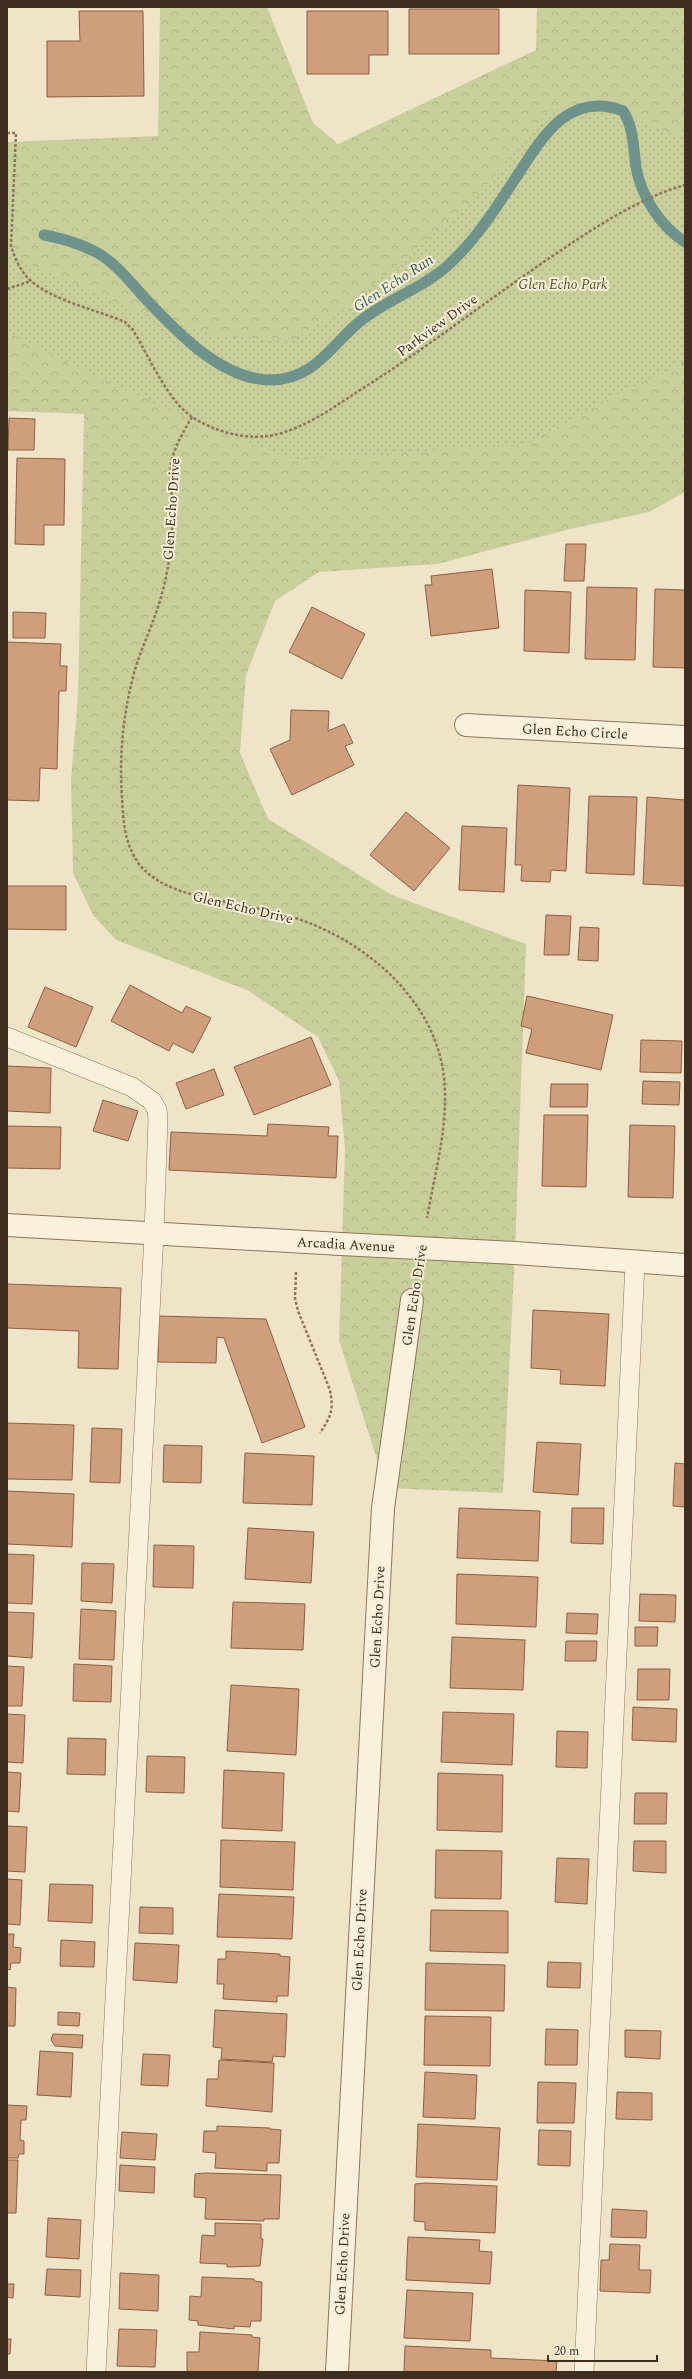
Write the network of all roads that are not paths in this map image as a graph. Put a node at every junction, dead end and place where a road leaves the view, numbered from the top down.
1 (466, 725) dead end
2 (685, 736) edge
3 (7, 1037) edge
4 (7, 1226) edge
5 (154, 1234) junction
6 (635, 1262) junction
7 (685, 1264) edge
8 (412, 1300) dead end
9 (96, 2372) edge
10 (337, 2372) edge
11 (584, 2372) edge

1 - 2 street, Glen Echo Circle
3 - 5 lane
4 - 5 street, Arcadia Avenue
5 - 6 street, Arcadia Avenue, bridge
5 - 9 lane
6 - 7 street, Arcadia Avenue
6 - 11 lane
8 - 10 street, Glen Echo Drive

